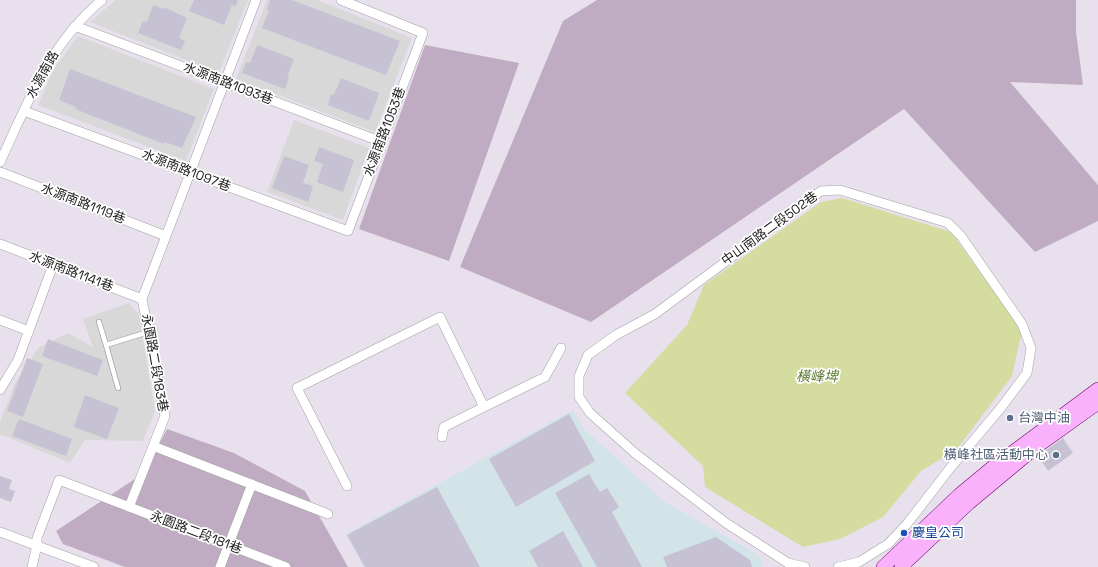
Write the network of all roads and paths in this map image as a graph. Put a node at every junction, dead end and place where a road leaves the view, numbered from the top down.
1 (102, 0) edge
2 (256, 0) edge
3 (341, 0) edge
4 (75, 26) junction
5 (224, 82) junction
6 (24, 110) junction
7 (382, 142) junction
8 (0, 162) edge
9 (0, 172) edge
10 (190, 173) junction
11 (348, 231) joint
12 (166, 236) junction
13 (0, 244) edge
14 (54, 265) junction
15 (142, 299) junction
16 (0, 320) edge
17 (99, 322) dead end
18 (28, 331) junction
19 (148, 332) junction
20 (106, 345) junction
21 (561, 348) dead end
22 (118, 388) dead end
23 (1098, 389) edge
24 (0, 390) edge
25 (1098, 403) edge
26 (484, 407) junction
27 (442, 437) dead end
28 (153, 446) junction
29 (252, 484) junction
30 (347, 486) dead end
31 (129, 507) junction
32 (328, 514) dead end
33 (0, 532) edge
34 (37, 545) junction
35 (229, 545) junction
36 (32, 567) edge
37 (94, 567) edge
38 (220, 567) edge
39 (286, 567) edge
40 (805, 567) edge
41 (838, 567) edge
42 (883, 567) edge
43 (901, 567) edge

1 - 4 street, 水源南路
2 - 5 street, 永園路二段183巷
3 - 7 street, 水源南路1053巷
4 - 5 street, 水源南路1093巷
4 - 6 street, 水源南路
5 - 7 street, 水源南路1093巷
5 - 10 street, 永園路二段183巷
6 - 8 street, 水源南路
6 - 10 street, 水源南路1097巷
7 - 11 street, 水源南路1053巷
9 - 12 street, 水源南路1119巷
10 - 11 street, 水源南路1097巷
10 - 12 street, 永園路二段183巷
12 - 15 street, 永園路二段183巷
13 - 14 street, 水源南路1141巷
14 - 15 street, 水源南路1141巷
14 - 18 street
15 - 19 street, 永園路二段183巷
16 - 18 street
17 - 20 lane
18 - 24 street
19 - 20 lane
19 - 28 street, 永園路二段183巷
20 - 22 lane
21 - 26 street
23 - 42 main road
25 - 43 main road
26 - 27 street
26 - 30 street
28 - 29 street
28 - 31 street, 永園路二段183巷
29 - 32 street
29 - 35 street
31 - 34 street
31 - 35 street, 永園路二段181巷
33 - 34 street
34 - 36 street
34 - 37 street
35 - 38 street
35 - 39 street, 永園路二段181巷
40 - 41 street, 中山南路二段502巷

